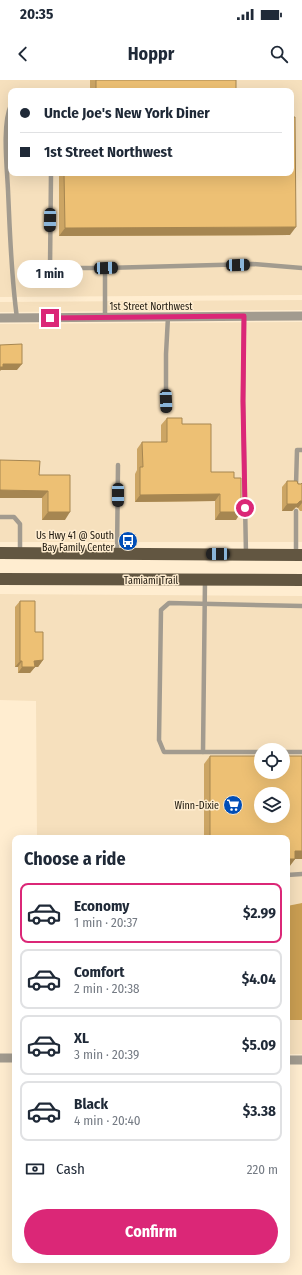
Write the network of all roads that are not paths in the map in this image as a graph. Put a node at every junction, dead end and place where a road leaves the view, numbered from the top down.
1 (8, 117) edge
2 (51, 176) edge
3 (106, 268) junction
4 (302, 268) edge
5 (244, 316) junction
6 (302, 316) edge
7 (168, 317) junction
8 (0, 318) edge
9 (17, 318) junction
10 (105, 318) junction
11 (166, 410) dead end
12 (302, 450) edge
13 (118, 465) dead end
14 (296, 487) edge
15 (296, 511) edge
16 (0, 517) edge
17 (296, 528) junction
18 (302, 528) edge
19 (0, 553) edge
20 (20, 553) junction
21 (117, 554) junction
22 (246, 554) junction
23 (299, 555) edge
24 (0, 579) edge
25 (205, 580) junction
26 (302, 580) edge
27 (205, 604) junction
28 (302, 606) edge
29 (203, 752) junction
30 (254, 752) edge
31 (290, 752) edge
32 (302, 752) edge
33 (302, 874) edge
34 (290, 875) edge
35 (0, 1058) edge
36 (12, 1058) edge
37 (290, 1060) edge
38 (302, 1060) edge

1 - 9 lane
2 - 3 lane
3 - 4 lane
3 - 10 lane
5 - 6 street, 1st Street Northwest
5 - 7 street, 1st Street Northwest
5 - 22 lane
7 - 10 street, 1st Street Northwest
7 - 11 lane
8 - 9 street, 1st Street Northwest
9 - 10 street, 1st Street Northwest
12 - 14 lane
13 - 21 lane
15 - 17 lane
16 - 20 lane
17 - 18 lane
17 - 23 lane
19 - 20 main road
20 - 21 main road
21 - 22 main road
22 - 23 main road
24 - 25 main road, Tamiami Trail
25 - 26 main road, Tamiami Trail
25 - 27 lane
27 - 28 lane
27 - 29 lane
27 - 29 lane
29 - 30 lane
31 - 32 lane
33 - 34 lane
35 - 36 street
37 - 38 street

